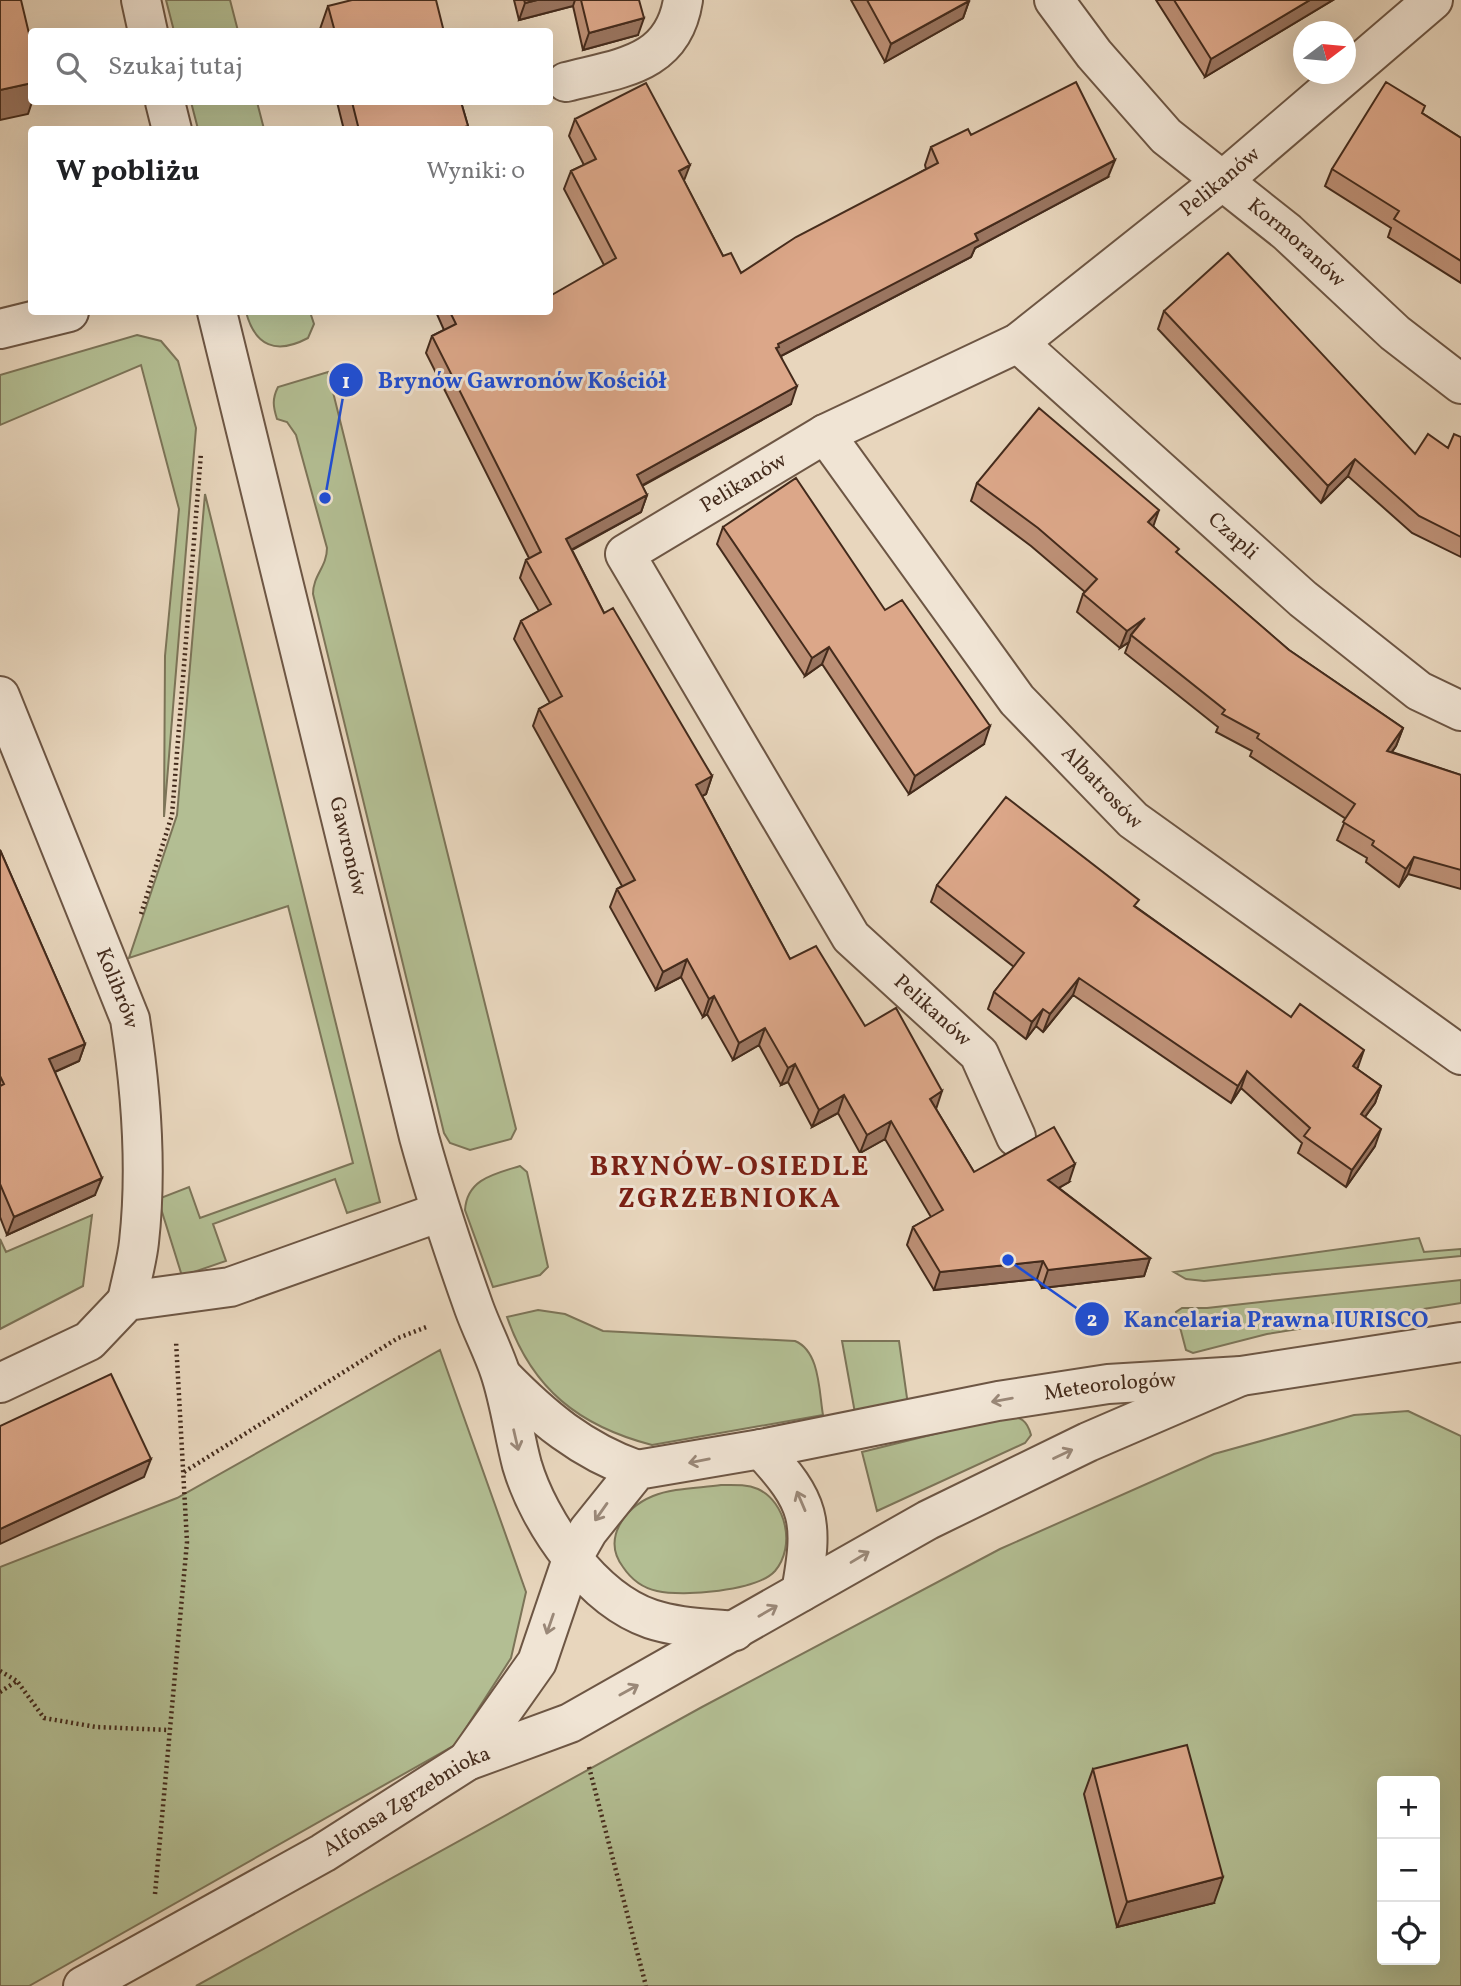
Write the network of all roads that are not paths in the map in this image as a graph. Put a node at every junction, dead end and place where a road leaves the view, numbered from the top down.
1 (141, 0) edge
2 (682, 0) edge
3 (1054, 0) edge
4 (1433, 0) edge
5 (147, 28) edge
6 (566, 82) dead end
7 (166, 105) edge
8 (171, 126) edge
9 (1222, 181) junction
10 (57, 315) edge
11 (218, 315) edge
12 (0, 329) edge
13 (1018, 343) junction
14 (1461, 384) edge
15 (825, 434) junction
16 (0, 696) edge
17 (1461, 711) edge
18 (1461, 1055) edge
19 (1017, 1136) dead end
20 (440, 1212) junction
21 (127, 1301) junction
22 (1461, 1342) edge
23 (501, 1374) junction
24 (1241, 1376) junction
25 (0, 1383) edge
26 (761, 1449) junction
27 (637, 1470) junction
28 (572, 1559) junction
29 (801, 1592) junction
30 (735, 1631) junction
31 (467, 1760) junction
32 (83, 1986) edge

1 - 5 street
2 - 6 street
3 - 9 street, Kormoranów
4 - 9 street, Pelikanów
7 - 8 street
9 - 13 street, Pelikanów
9 - 14 street, Kormoranów
10 - 12 street
11 - 20 street, Gawronów
13 - 15 street, Pelikanów
13 - 17 street, Czapli
15 - 18 street, Albatrosów
15 - 19 street, Pelikanów
16 - 21 street, Kolibrów
20 - 21 street
20 - 23 street, Gawronów
21 - 25 street
22 - 24 street, Meteorologów
23 - 27 street
23 -> 28 street, Gawronów
24 -> 26 street, Meteorologów
29 -> 24 street
26 -> 27 street
29 -> 26 street
27 -> 28 street
28 - 30 street
28 -> 31 street
30 -> 29 street
31 -> 30 street, Alfonsa Zgrzebnioka
31 - 32 street, Alfonsa Zgrzebnioka

